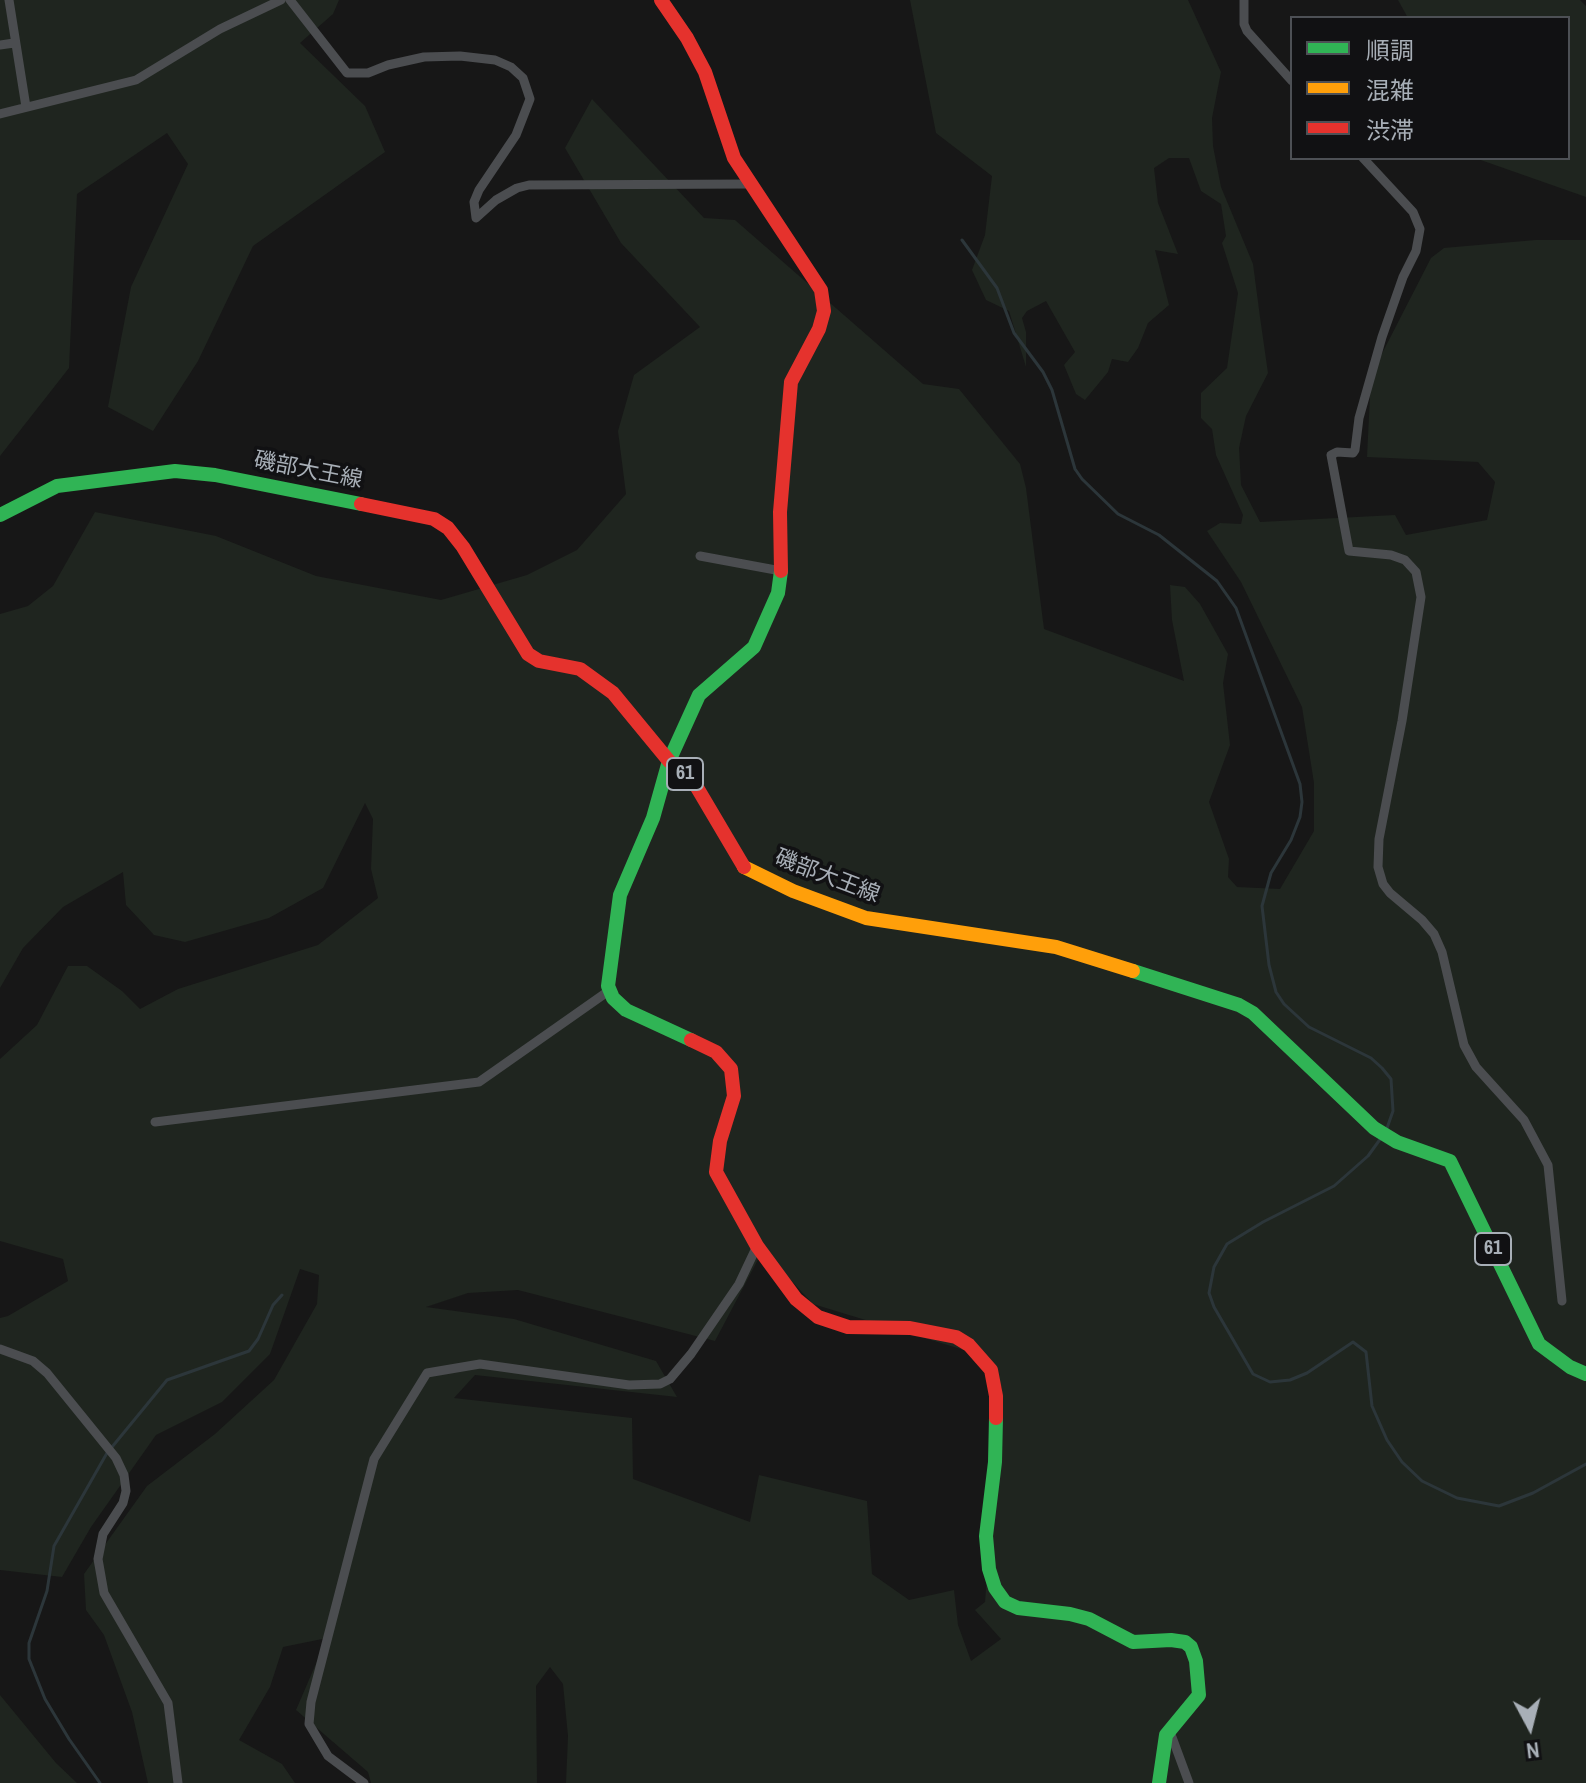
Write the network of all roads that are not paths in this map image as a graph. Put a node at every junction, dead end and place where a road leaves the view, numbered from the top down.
1 (9, 0) edge
2 (281, 0) edge
3 (290, 0) edge
4 (661, 0) edge
5 (1244, 0) edge
6 (14, 43) junction
7 (0, 45) edge
8 (1290, 79) edge
9 (26, 107) junction
10 (0, 114) edge
11 (1365, 160) edge
12 (752, 184) junction
13 (0, 515) edge
14 (700, 556) dead end
15 (781, 571) junction
16 (669, 761) junction
17 (610, 990) junction
18 (155, 1122) dead end
19 (757, 1246) junction
20 (1562, 1301) dead end
21 (0, 1349) edge
22 (1586, 1374) edge
23 (1169, 1729) junction
24 (178, 1783) edge
25 (364, 1783) edge
26 (1159, 1783) edge
27 (1189, 1783) edge

1 - 6 street
2 - 9 street
3 - 12 street
4 - 12 street
5 - 8 street
6 - 7 street
6 - 9 street
9 - 10 street
11 - 20 street
12 - 15 street
13 - 16 street, 磯部大王線 / 61
14 - 15 street
15 - 16 street
16 - 17 street
16 - 22 street, 磯部大王線 / 61
17 - 18 street
17 - 19 street
19 - 23 street
19 - 25 street
21 - 24 street
23 - 26 street
23 - 27 street

